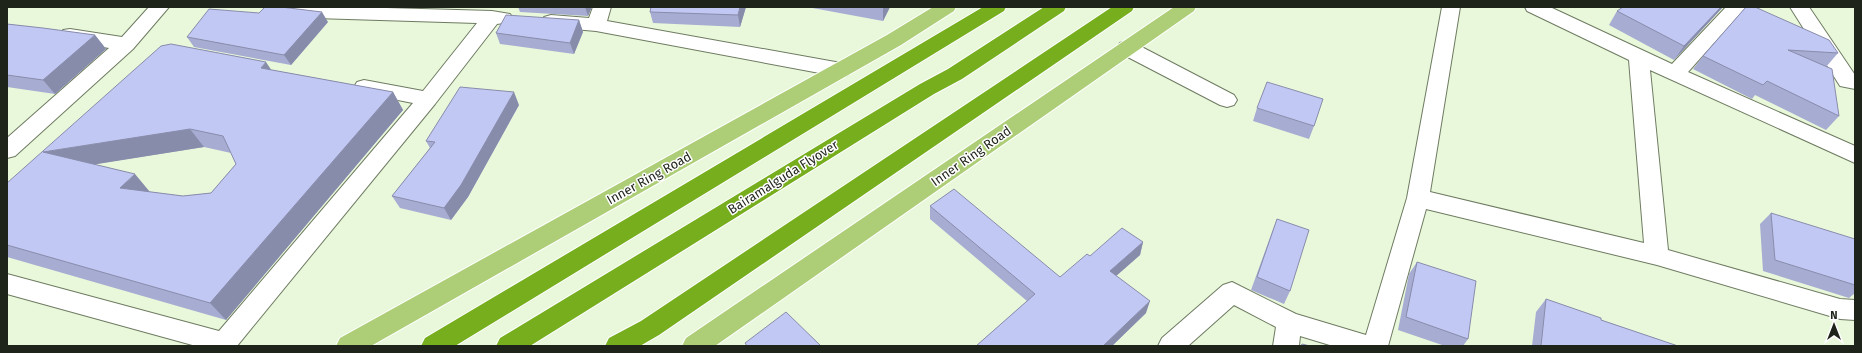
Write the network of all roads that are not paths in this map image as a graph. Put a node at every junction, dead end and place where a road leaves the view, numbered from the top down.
1 (160, 7) edge
2 (276, 7) edge
3 (947, 7) edge
4 (997, 7) edge
5 (1057, 7) edge
6 (1125, 7) edge
7 (1187, 7) edge
8 (1451, 7) edge
9 (1534, 7) edge
10 (1737, 7) edge
11 (1800, 7) edge
12 (317, 10) edge
13 (463, 12) edge
14 (599, 16) edge
15 (492, 17) junction
16 (52, 33) edge
17 (126, 44) junction
18 (1127, 48) junction
19 (1639, 57) junction
20 (841, 70) junction
21 (1675, 74) junction
22 (1855, 82) edge
23 (349, 85) edge
24 (428, 99) junction
25 (1227, 100) dead end
26 (7, 150) edge
27 (1855, 155) edge
28 (1418, 198) junction
29 (1657, 256) junction
30 (7, 284) edge
31 (1855, 310) edge
32 (1288, 334) edge
33 (225, 344) edge
34 (350, 346) edge
35 (434, 346) edge
36 (509, 346) edge
37 (618, 346) edge
38 (695, 346) edge
39 (1171, 346) edge
40 (1368, 346) edge
41 (1375, 346) edge

1 - 17 street
2 - 12 street
3 - 20 main road, Inner Ring Road
4 - 35 highway
5 - 36 highway, Bairamalguda Flyover
6 - 37 highway
7 - 18 main road, Inner Ring Road
8 - 28 street
9 - 19 street
10 - 21 street
11 - 22 street
12 - 13 street
13 - 15 street
14 - 15 street
14 - 20 street
15 - 24 street
16 - 17 street
17 - 26 street
18 - 25 street
18 - 38 main road, Inner Ring Road
19 - 21 street
19 - 29 street
20 - 34 main road, Inner Ring Road
21 - 27 street
23 - 24 street
24 - 33 street
28 - 29 street
28 - 41 street
29 - 31 street
30 - 33 street
32 - 39 street
32 - 40 street

